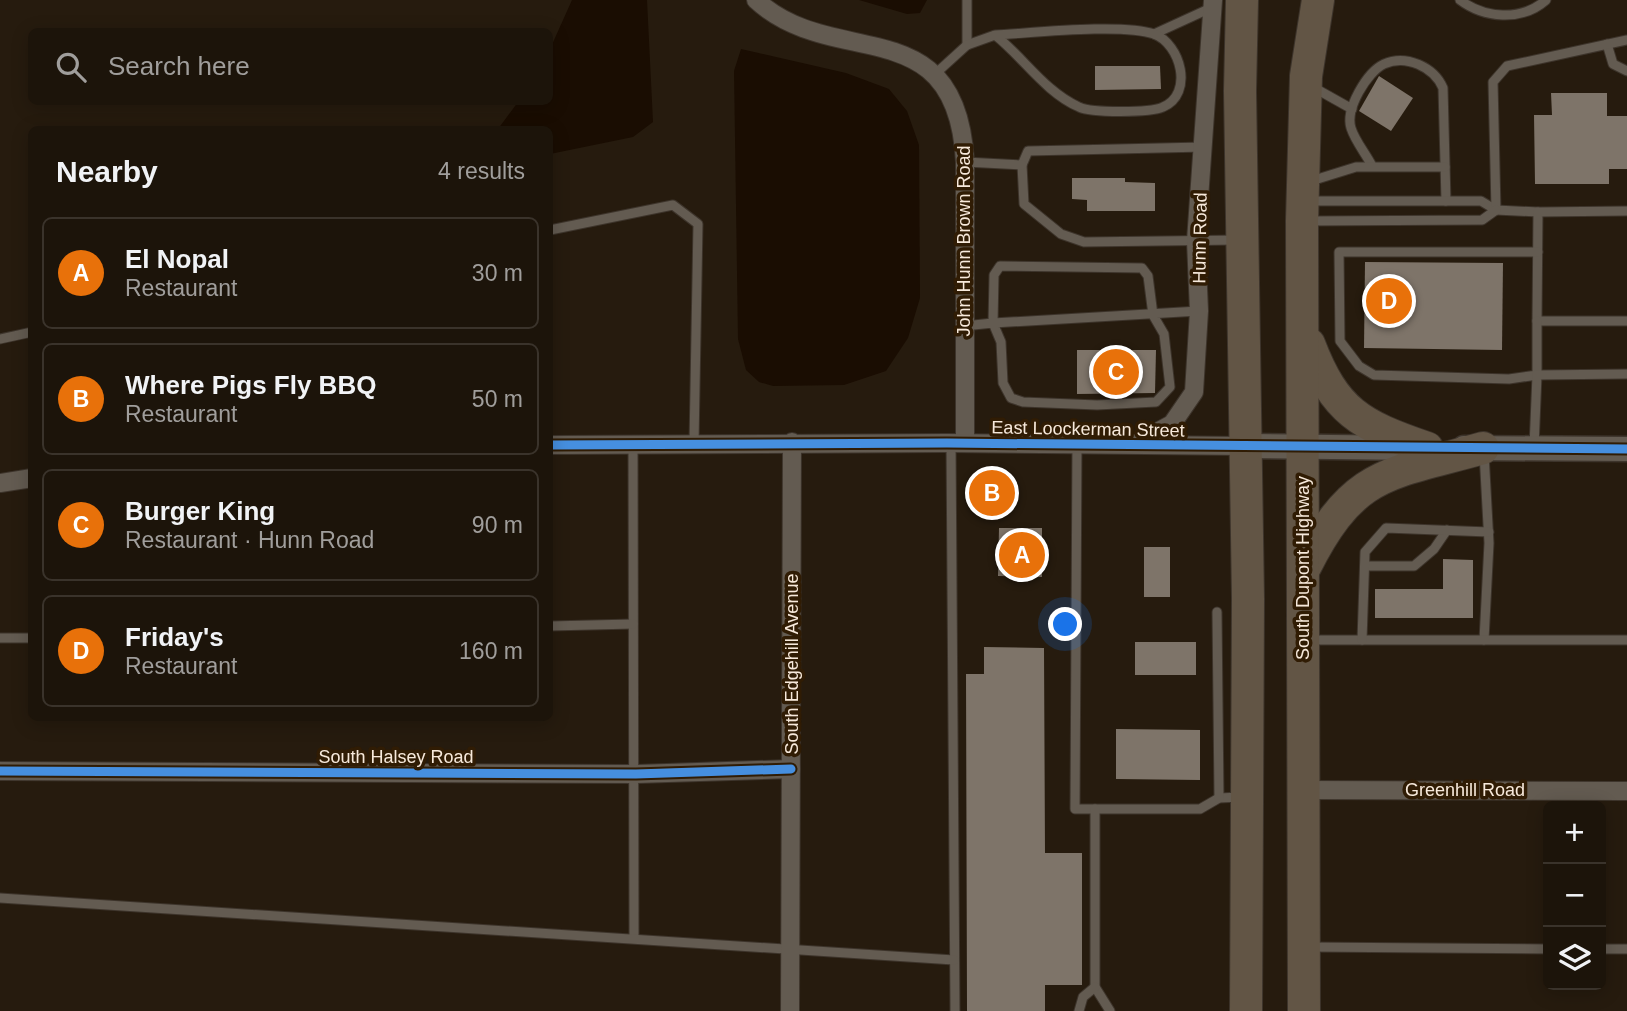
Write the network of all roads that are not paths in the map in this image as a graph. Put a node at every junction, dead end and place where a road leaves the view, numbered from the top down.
1 (756, 0) edge
2 (968, 0) edge
3 (1308, 0) edge
4 (1318, 0) edge
5 (1460, 0) edge
6 (1546, 0) edge
7 (1223, 2) edge
8 (1154, 34) junction
9 (995, 35) junction
10 (1627, 40) edge
11 (1607, 44) junction
12 (967, 45) junction
13 (1627, 71) edge
14 (934, 75) junction
15 (1306, 79) junction
16 (1352, 109) junction
17 (1204, 147) junction
18 (965, 162) junction
19 (1022, 165) junction
20 (1372, 166) junction
21 (1445, 167) junction
22 (1446, 201) junction
23 (1302, 202) junction
24 (1496, 210) junction
25 (1627, 211) edge
26 (1538, 212) junction
27 (553, 229) edge
28 (1243, 240) junction
29 (1196, 241) junction
30 (1538, 252) junction
31 (1199, 311) junction
32 (1153, 315) junction
33 (1537, 321) junction
34 (1627, 321) edge
35 (993, 323) junction
36 (964, 326) junction
37 (1303, 330) junction
38 (28, 333) edge
39 (0, 339) edge
40 (1627, 374) edge
41 (1537, 375) junction
42 (792, 442) junction
43 (694, 443) junction
44 (958, 443) junction
45 (1077, 444) junction
46 (553, 445) edge
47 (1133, 445) junction
48 (633, 446) junction
49 (1247, 446) junction
50 (1303, 447) junction
51 (1427, 448) junction
52 (1483, 448) junction
53 (1534, 449) junction
54 (1627, 449) edge
55 (28, 479) edge
56 (0, 483) edge
57 (1447, 530) junction
58 (1489, 532) junction
59 (1365, 566) junction
60 (1303, 572) junction
61 (1217, 612) dead end
62 (633, 624) junction
63 (553, 626) edge
64 (0, 638) edge
65 (28, 638) edge
66 (1303, 640) junction
67 (1362, 640) junction
68 (1484, 640) junction
69 (1627, 640) edge
70 (791, 769) junction
71 (0, 771) edge
72 (636, 774) junction
73 (1303, 790) junction
74 (1627, 791) edge
75 (1232, 797) junction
76 (1096, 809) junction
77 (0, 898) edge
78 (635, 937) junction
79 (1306, 947) junction
80 (790, 948) junction
81 (1543, 949) edge
82 (1606, 949) edge
83 (1627, 949) edge
84 (954, 960) junction
85 (1096, 987) junction
86 (790, 1011) edge
87 (955, 1011) edge
88 (1079, 1011) edge
89 (1111, 1011) edge
90 (1246, 1011) edge
91 (1304, 1011) edge

1 - 14 street, John Hunn Brown Road
2 - 12 lane
3 - 15 highway
4 - 15 highway, South Dupont Highway
5 - 6 lane
7 - 8 lane
7 - 17 street, Hunn Road
7 - 28 highway
8 - 9 lane
8 - 9 lane
9 - 12 lane
10 - 11 lane
11 - 13 lane
11 - 24 lane
12 - 14 lane
14 - 18 street, John Hunn Brown Road
15 - 16 lane
15 - 23 highway, South Dupont Highway
16 - 20 lane
16 - 21 lane
17 - 19 lane
17 - 29 street, Hunn Road
18 - 19 lane
18 - 36 street, John Hunn Brown Road
19 - 29 lane
20 - 21 lane
20 - 23 lane
21 - 22 lane
22 - 23 lane
22 - 24 lane
23 - 24 lane
23 - 37 highway, South Dupont Highway
24 - 26 lane
25 - 26 lane
26 - 30 lane
27 - 43 lane
28 - 29 lane
28 - 49 highway
29 - 31 street, Hunn Road
30 - 33 lane
30 - 41 lane
31 - 32 lane
31 - 47 street, Hunn Road
32 - 35 lane
32 - 35 lane
32 - 35 lane
33 - 34 lane
33 - 41 lane
35 - 36 lane
36 - 44 street, John Hunn Brown Road
37 - 50 highway, South Dupont Highway
37 - 51 highway
38 - 39 lane
40 - 41 lane
41 - 53 lane
42 - 43 street, East Loockerman Street
42 - 44 street, East Loockerman Street
42 - 70 street, South Edgehill Avenue
43 - 48 street, East Loockerman Street
44 - 45 street, East Loockerman Street
44 - 84 lane
45 - 47 street, East Loockerman Street
45 - 76 lane
46 - 48 street, East Loockerman Street
47 - 49 street, East Loockerman Street
48 - 62 lane
49 - 50 street, East Loockerman Street
49 - 75 highway
50 - 51 street, East Loockerman Street
50 - 60 highway, South Dupont Highway
51 - 52 street, East Loockerman Street
52 - 53 street, East Loockerman Street
52 - 58 lane
52 - 60 highway
53 - 54 street, East Loockerman Street
55 - 56 street
57 - 58 lane
57 - 59 lane
57 - 59 lane
58 - 68 lane
59 - 67 lane
60 - 66 highway, South Dupont Highway
61 - 75 lane
62 - 63 lane
62 - 72 lane
64 - 65 lane
66 - 67 lane
66 - 73 highway, South Dupont Highway
67 - 68 lane
68 - 69 lane
70 - 72 street, South Halsey Road
70 - 80 street, South Edgehill Avenue
71 - 72 street, South Halsey Road
72 - 78 lane
73 - 74 street, Greenhill Road
73 - 79 highway, South Dupont Highway
75 - 76 lane
75 - 90 highway
76 - 85 lane
77 - 78 lane
78 - 80 lane
79 - 81 lane
79 - 91 highway, South Dupont Highway
80 - 84 lane
80 - 86 street, South Edgehill Avenue
82 - 83 lane
84 - 87 lane
85 - 88 lane
85 - 89 lane

